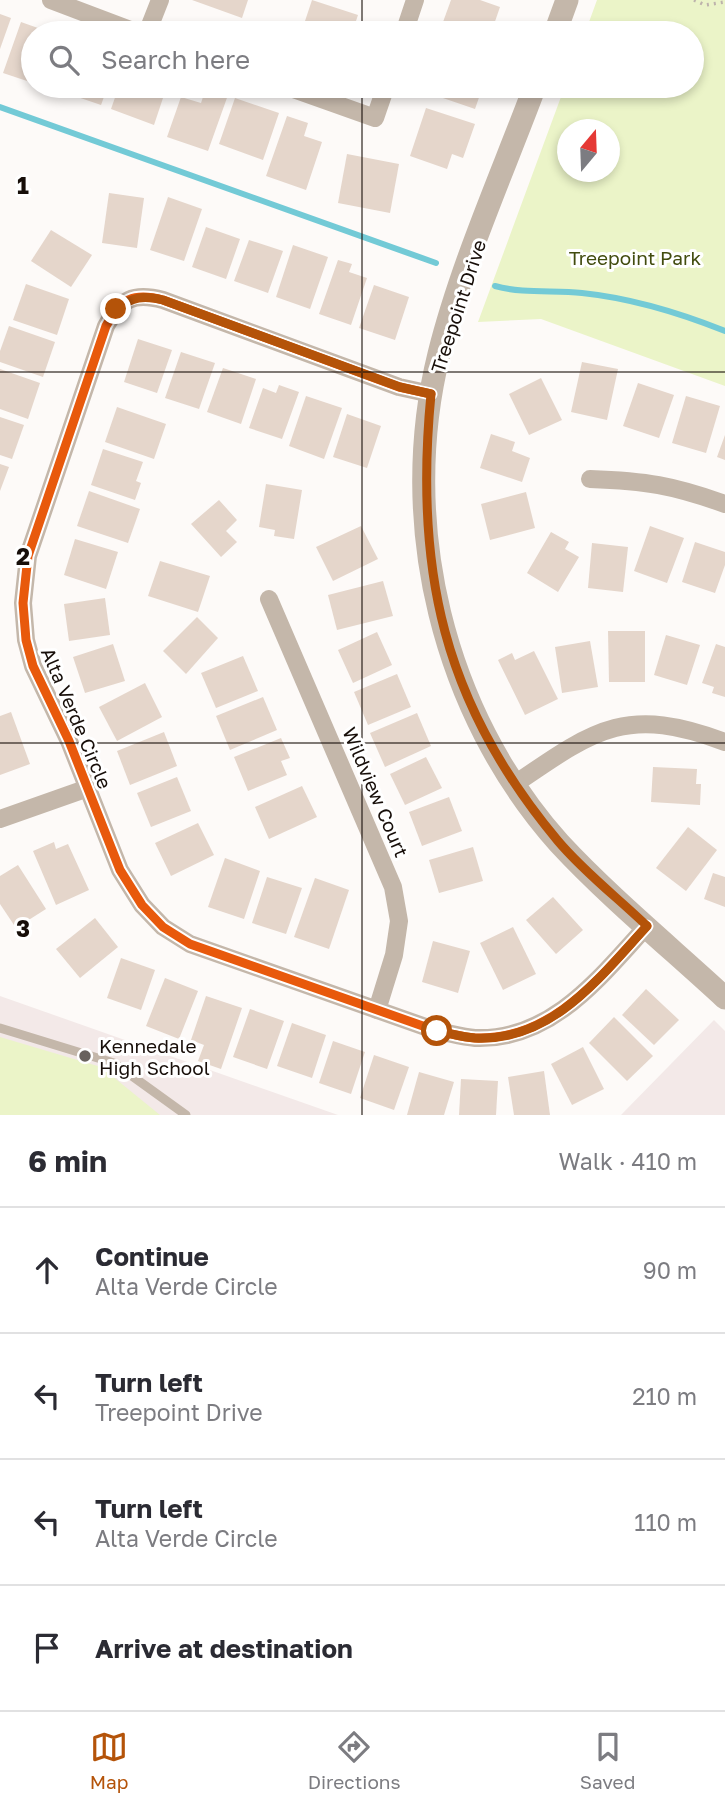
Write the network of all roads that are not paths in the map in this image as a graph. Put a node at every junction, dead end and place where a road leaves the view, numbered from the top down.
1 (51, 0) edge
2 (160, 0) edge
3 (415, 0) edge
4 (567, 0) edge
5 (106, 21) edge
6 (152, 21) edge
7 (408, 21) edge
8 (559, 21) edge
9 (319, 98) edge
10 (382, 98) edge
11 (531, 98) edge
12 (431, 394) junction
13 (590, 479) dead end
14 (725, 504) edge
15 (269, 599) dead end
16 (725, 742) edge
17 (515, 784) junction
18 (88, 788) junction
19 (0, 819) edge
20 (647, 926) junction
21 (725, 998) edge
22 (377, 1010) junction
23 (0, 1028) edge
24 (186, 1115) edge

1 - 5 street
2 - 6 street
3 - 7 street
4 - 8 street
9 - 10 street
11 - 12 street, Treepoint Drive
12 - 17 street, Treepoint Drive
12 - 18 street, Alta Verde Circle
13 - 14 street
15 - 22 street, Wildview Court
16 - 17 street
17 - 20 street, Treepoint Drive
18 - 19 street
18 - 22 street, Alta Verde Circle
20 - 21 street, Treepoint Drive
20 - 22 street, Alta Verde Circle
23 - 24 lane

